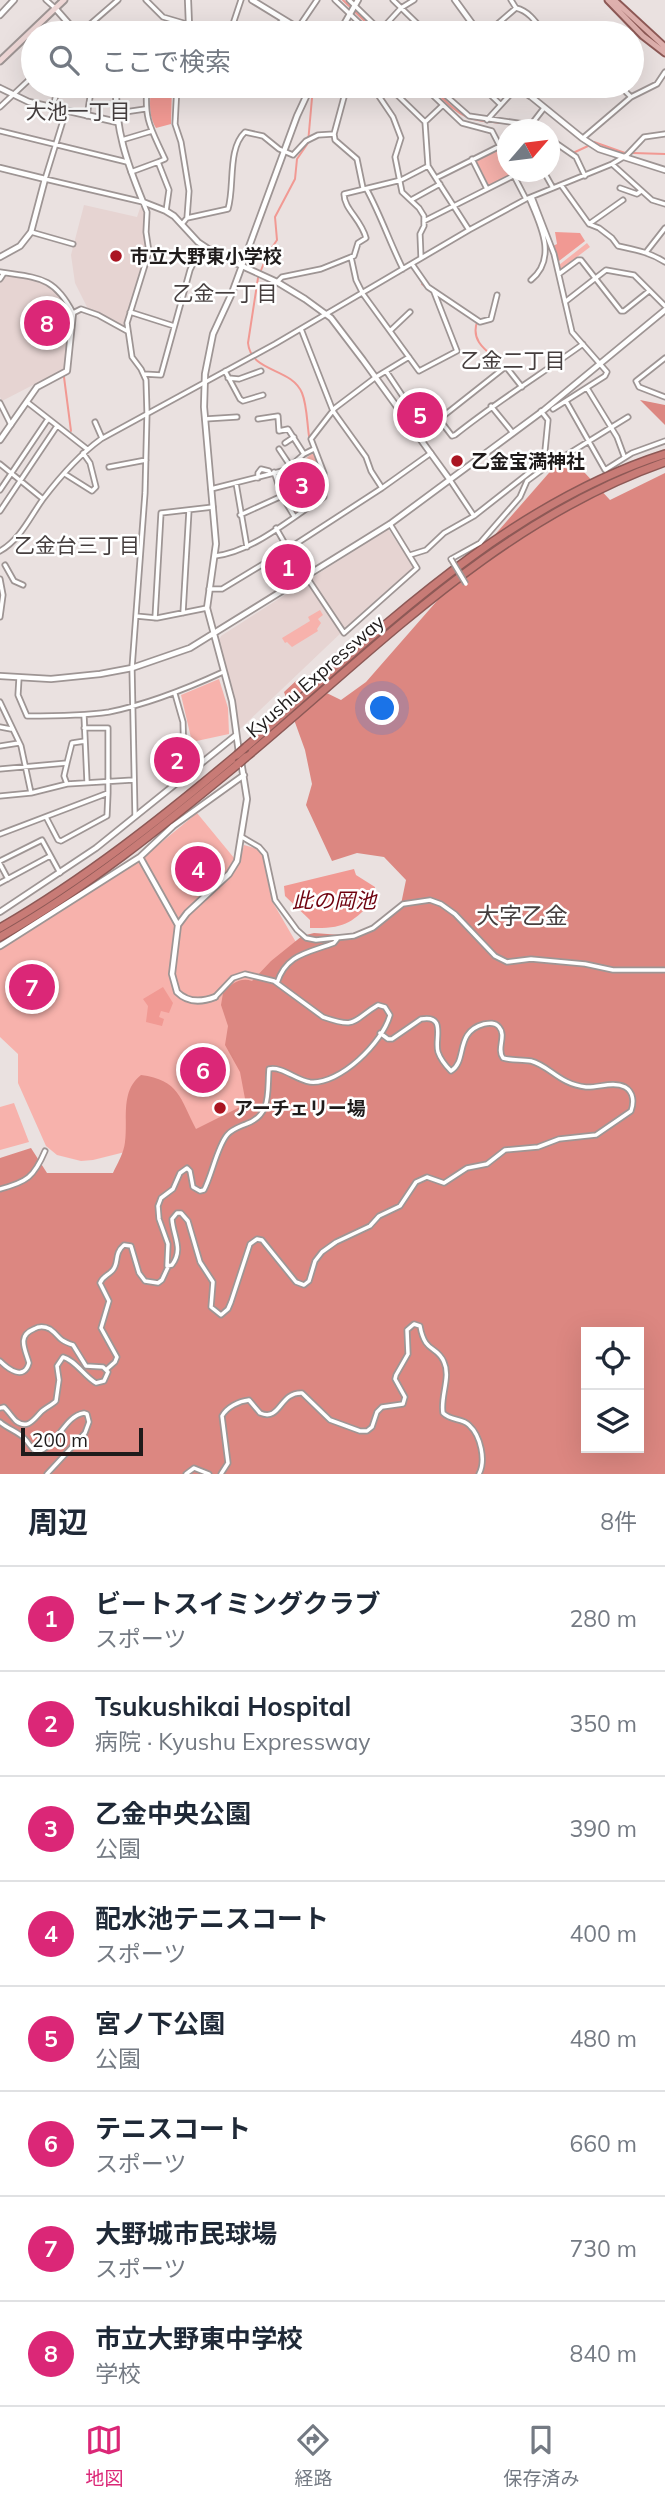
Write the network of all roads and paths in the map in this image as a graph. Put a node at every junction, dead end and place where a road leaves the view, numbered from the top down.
1 (13, 0) edge
2 (46, 0) edge
3 (64, 0) edge
4 (118, 0) edge
5 (188, 0) edge
6 (241, 0) edge
7 (252, 0) edge
8 (317, 0) edge
9 (335, 0) edge
10 (349, 0) edge
11 (393, 0) edge
12 (414, 0) edge
13 (455, 0) edge
14 (511, 0) edge
15 (608, 0) edge
16 (614, 0) edge
17 (149, 1) edge
18 (357, 3) edge
19 (55, 8) junction
20 (401, 8) junction
21 (516, 8) junction
22 (350, 14) junction
23 (0, 15) edge
24 (283, 20) edge
25 (42, 21) edge
26 (67, 21) edge
27 (93, 21) edge
28 (176, 21) edge
29 (188, 21) edge
30 (234, 21) edge
31 (303, 21) edge
32 (346, 21) edge
33 (357, 21) edge
34 (373, 21) edge
35 (391, 21) edge
36 (415, 21) edge
37 (471, 21) edge
38 (501, 21) edge
39 (535, 21) edge
40 (628, 21) edge
41 (637, 21) edge
42 (644, 28) edge
43 (644, 37) edge
44 (21, 41) edge
45 (665, 47) edge
46 (665, 53) edge
47 (0, 61) edge
48 (665, 72) edge
49 (21, 87) edge
50 (0, 88) edge
51 (644, 90) edge
52 (13, 95) junction
53 (55, 98) edge
54 (90, 98) edge
55 (116, 98) edge
56 (146, 98) edge
57 (176, 98) edge
58 (306, 98) edge
59 (344, 98) edge
60 (380, 98) edge
61 (400, 98) edge
62 (435, 98) edge
63 (448, 98) edge
64 (494, 98) edge
65 (506, 98) edge
66 (532, 98) edge
67 (630, 98) edge
68 (500, 104) junction
69 (443, 106) junction
70 (0, 107) edge
71 (53, 107) junction
72 (544, 108) junction
73 (145, 109) junction
74 (66, 111) junction
75 (116, 113) junction
76 (87, 116) junction
77 (535, 119) edge
78 (487, 120) junction
79 (117, 122) junction
80 (425, 122) junction
81 (497, 122) edge
82 (0, 131) edge
83 (152, 131) junction
84 (334, 134) junction
85 (665, 134) edge
86 (582, 138) junction
87 (122, 140) junction
88 (497, 142) edge
89 (57, 145) junction
90 (560, 146) edge
91 (497, 147) edge
92 (284, 151) junction
93 (621, 157) junction
94 (472, 159) junction
95 (127, 162) junction
96 (158, 162) junction
97 (612, 164) junction
98 (428, 166) junction
99 (0, 168) edge
100 (665, 170) edge
101 (131, 172) junction
102 (585, 176) junction
103 (436, 178) junction
104 (45, 179) junction
105 (401, 180) junction
106 (499, 182) edge
107 (519, 182) edge
108 (550, 182) edge
109 (440, 184) junction
110 (561, 185) junction
111 (553, 188) junction
112 (620, 188) dead end
113 (365, 189) junction
114 (488, 189) junction
115 (640, 191) junction
116 (529, 198) junction
117 (411, 200) junction
118 (624, 200) dead end
119 (143, 202) junction
120 (665, 204) edge
121 (453, 206) junction
122 (166, 211) junction
123 (187, 218) junction
124 (425, 220) junction
125 (182, 224) junction
126 (589, 224) junction
127 (469, 230) junction
128 (664, 231) edge
129 (31, 232) junction
130 (73, 244) dead end
131 (201, 245) junction
132 (647, 251) junction
133 (0, 257) edge
134 (351, 257) junction
135 (421, 258) junction
136 (665, 262) edge
137 (412, 264) junction
138 (242, 268) junction
139 (403, 269) junction
140 (2, 272) edge
141 (559, 274) junction
142 (595, 278) junction
143 (0, 279) edge
144 (531, 279) dead end
145 (277, 282) junction
146 (649, 291) junction
147 (434, 292) junction
148 (363, 294) junction
149 (497, 295) dead end
150 (565, 302) junction
151 (665, 308) edge
152 (130, 312) junction
153 (410, 312) dead end
154 (74, 313) junction
155 (327, 315) junction
156 (174, 326) junction
157 (301, 329) junction
158 (391, 330) junction
159 (127, 331) junction
160 (583, 344) junction
161 (409, 357) junction
162 (665, 358) edge
163 (599, 362) junction
164 (225, 371) junction
165 (261, 371) dead end
166 (386, 371) junction
167 (144, 374) junction
168 (376, 377) junction
169 (228, 378) junction
170 (205, 382) junction
171 (522, 387) junction
172 (587, 388) junction
173 (665, 389) edge
174 (262, 395) dead end
175 (662, 396) edge
176 (566, 401) junction
177 (26, 402) junction
178 (0, 403) edge
179 (491, 406) junction
180 (553, 409) dead end
181 (400, 410) junction
182 (333, 411) junction
183 (541, 411) junction
184 (148, 413) junction
185 (237, 417) dead end
186 (628, 417) dead end
187 (48, 419) junction
188 (205, 419) junction
189 (258, 419) dead end
190 (439, 419) junction
191 (95, 422) dead end
192 (11, 425) junction
193 (57, 426) junction
194 (611, 428) junction
195 (513, 433) junction
196 (418, 436) junction
197 (293, 437) junction
198 (102, 438) junction
199 (0, 440) edge
200 (665, 441) edge
201 (589, 442) junction
202 (285, 443) dead end
203 (279, 449) dead end
204 (315, 449) junction
205 (577, 449) junction
206 (85, 451) junction
207 (430, 453) junction
208 (304, 454) junction
209 (665, 454) edge
210 (581, 456) dead end
211 (625, 457) junction
212 (560, 459) dead end
213 (146, 460) junction
214 (665, 462) edge
215 (0, 464) edge
216 (109, 467) dead end
217 (291, 467) junction
218 (542, 470) dead end
219 (272, 473) junction
220 (11, 474) junction
221 (65, 474) junction
222 (258, 478) junction
223 (20, 480) junction
224 (450, 480) junction
225 (236, 483) junction
226 (382, 488) junction
227 (211, 489) junction
228 (0, 490) edge
229 (282, 496) junction
230 (43, 499) junction
231 (212, 507) junction
232 (189, 509) junction
233 (0, 511) edge
234 (240, 515) junction
235 (293, 516) junction
236 (474, 516) junction
237 (390, 524) junction
238 (276, 528) junction
239 (0, 542) edge
240 (247, 547) junction
241 (288, 549) junction
242 (2, 550) edge
243 (410, 555) junction
244 (215, 556) junction
245 (5, 565) dead end
246 (306, 576) junction
247 (13, 579) junction
248 (1, 581) edge
249 (466, 584) dead end
250 (23, 585) dead end
251 (209, 589) junction
252 (1, 592) edge
253 (207, 608) junction
254 (183, 613) junction
255 (136, 616) junction
256 (0, 617) edge
257 (155, 618) junction
258 (213, 635) junction
259 (132, 668) junction
260 (223, 672) junction
261 (0, 676) edge
262 (19, 678) junction
263 (174, 694) junction
264 (0, 704) edge
265 (132, 706) junction
266 (84, 715) junction
267 (0, 727) edge
268 (85, 728) junction
269 (11, 729) junction
270 (235, 736) junction
271 (85, 741) junction
272 (19, 743) junction
273 (0, 746) edge
274 (67, 763) junction
275 (25, 766) junction
276 (0, 769) edge
277 (190, 775) junction
278 (244, 775) junction
279 (108, 780) junction
280 (133, 780) junction
281 (87, 782) junction
282 (67, 784) junction
283 (31, 793) junction
284 (108, 793) junction
285 (0, 796) edge
286 (46, 817) junction
287 (135, 819) junction
288 (0, 834) edge
289 (242, 837) junction
290 (51, 856) junction
291 (140, 857) junction
292 (0, 863) edge
293 (60, 873) junction
294 (8, 879) junction
295 (0, 884) edge
296 (0, 912) edge
297 (178, 925) junction
298 (0, 928) edge
299 (0, 937) edge
300 (338, 938) junction
301 (0, 946) edge
302 (665, 970) edge
303 (277, 984) junction
304 (215, 997) joint
305 (380, 1033) junction
306 (46, 1151) dead end
307 (0, 1189) edge
308 (168, 1267) junction
309 (0, 1361) edge
310 (107, 1369) junction
311 (0, 1408) edge
312 (0, 1422) edge
313 (47, 1474) edge
314 (186, 1474) edge
315 (209, 1474) edge
316 (221, 1474) edge
317 (479, 1474) edge

1 - 23 street
2 - 19 street
3 - 19 main road
4 - 27 street
5 - 29 street
6 - 30 street
7 - 24 street
8 - 31 street
9 - 22 street
10 - 18 street
11 - 20 street
12 - 20 street
13 - 37 street
14 - 21 street
15 - 40 main road
16 - 41 main road
17 - 28 street
18 - 22 street
18 - 34 street
19 - 25 main road
19 - 26 street
20 - 35 street
20 - 36 street
21 - 38 street
21 - 39 street
22 - 32 street
22 - 33 street
42 - 45 main road
43 - 46 main road
44 - 47 main road
48 - 51 street
49 - 52 street
50 - 52 street
52 - 70 street
52 - 71 street
53 - 71 street
54 - 76 street
55 - 75 street
56 - 73 street
57 - 123 street
58 - 92 street
59 - 84 street
60 - 105 street
61 - 80 street
62 - 69 street
63 - 78 street
64 - 68 street
65 - 68 street
66 - 72 street
67 - 86 street
68 - 78 street
69 - 80 street
69 - 88 street
71 - 74 street
72 - 77 street
72 - 86 street
73 - 75 street
73 - 83 street
74 - 76 street
74 - 89 street
75 - 79 street
76 - 79 street
78 - 81 street
79 - 87 street
80 - 98 street
82 - 89 street
83 - 87 street
83 - 96 street
84 - 92 street
84 - 113 street
85 - 93 street
86 - 93 street
87 - 95 street
89 - 95 street
89 - 104 street
90 - 102 street
91 - 94 street
92 - 123 street
92 - 138 street
93 - 97 street
93 - 100 street
94 - 103 street
94 - 114 street
95 - 101 street
96 - 101 street
96 - 122 street
97 - 102 street
97 - 115 street
98 - 103 street
98 - 105 street
99 - 104 street
101 - 119 street
102 - 110 street
103 - 109 street
104 - 119 street
104 - 129 street
105 - 113 street
105 - 117 street
106 - 114 street
107 - 116 street
108 - 111 street
109 - 117 street
109 - 121 street
110 - 111 street
110 - 126 street
111 - 116 street
112 - 115 street
113 - 134 street
113 - 139 street
114 - 121 street
115 - 120 street
116 - 127 street
116 - 141 street
116 - 144 street
117 - 124 street
118 - 126 street
119 - 122 street
119 - 152 street
121 - 124 street
121 - 127 street
122 - 125 street
123 - 125 street
124 - 135 street
125 - 131 street
126 - 132 street
127 - 135 street
128 - 132 street
129 - 130 street
129 - 133 street
131 - 138 street
131 - 156 street
132 - 136 street
134 - 145 street
134 - 148 street
135 - 137 street
137 - 139 street
137 - 147 street
138 - 145 street
138 - 170 street
139 - 148 street
140 - 143 street
140 - 154 street
141 - 142 street
141 - 150 street
142 - 146 street
142 - 146 street
142 - 150 street
145 - 155 street
146 - 151 street
147 - 149 street
147 - 161 street
148 - 155 street
148 - 158 street
150 - 160 street
151 - 163 street
152 - 156 street
152 - 159 street
153 - 158 street
154 - 159 street
154 - 177 street
155 - 157 street
155 - 168 street
156 - 167 street
157 - 164 street
157 - 182 street
158 - 161 street
159 - 167 street
160 - 163 street
160 - 171 street
161 - 166 street
162 - 175 street
163 - 172 street
163 - 183 street
164 - 169 street
164 - 170 street
165 - 169 street
166 - 168 street
166 - 181 street
167 - 184 street
168 - 181 street
168 - 182 street
169 - 174 street
170 - 184 street
170 - 188 street
171 - 179 street
171 - 190 street
172 - 176 street
172 - 194 street
173 - 175 street
176 - 180 street
176 - 201 street
177 - 187 street
177 - 192 street
178 - 192 street
179 - 190 street
179 - 195 street
181 - 196 street
182 - 204 street
182 - 226 street
183 - 195 street
183 - 236 street
184 - 198 street
184 - 213 street
185 - 188 street
186 - 194 street
187 - 193 street
187 - 220 street
188 - 227 street
189 - 197 street
190 - 196 street
191 - 198 street
192 - 199 street
193 - 206 street
193 - 223 street
194 - 201 street
194 - 211 street
195 - 224 street
196 - 207 street
197 - 202 street
197 - 208 street
198 - 206 street
200 - 211 street
201 - 205 street
201 - 211 street
203 - 217 street
204 - 208 street
204 - 235 street
205 - 210 street
205 - 212 street
206 - 221 street
206 - 221 street
207 - 224 street
207 - 226 street
208 - 217 street
209 - 298 highway, Kyushu Expressway, bridge
213 - 216 street
213 - 255 street
214 - 299 highway, Kyushu Expressway, bridge
215 - 220 street
217 - 219 street
218 - 249 street, bridge
219 - 222 street
219 - 222 street
219 - 229 street
220 - 223 street
220 - 228 street
221 - 230 street
222 - 225 street
223 - 230 street
223 - 233 street
224 - 236 street
224 - 237 street
225 - 227 street
225 - 234 street
226 - 241 street
227 - 231 street
229 - 234 street
229 - 235 street
230 - 242 street
231 - 232 street
231 - 244 street
232 - 254 street
232 - 257 street
234 - 240 street
235 - 238 street
236 - 243 street
237 - 243 street
237 - 246 street
238 - 240 street
238 - 241 street
239 - 242 street
240 - 244 street
241 - 251 street
243 - 246 street
244 - 251 street
245 - 247 street
246 - 258 street
247 - 248 street
247 - 250 street
248 - 252 street
251 - 253 street
252 - 256 street
253 - 254 street
253 - 258 street
254 - 257 street
255 - 257 street
255 - 259 street
258 - 259 street
258 - 260 street
259 - 262 street
259 - 265 street
260 - 263 street
260 - 270 street
261 - 262 street
262 - 266 street
263 - 265 street
263 - 277 street
264 - 269 street
265 - 266 street
265 - 280 street
266 - 268 street
267 - 269 street
268 - 271 street
268 - 279 street
269 - 272 street
270 - 277 street
270 - 278 street
271 - 274 street
271 - 281 street
272 - 273 street
272 - 275 street
274 - 275 street
274 - 282 street
275 - 276 street
275 - 283 street
277 - 287 street
278 - 289 street
278 - 291 street
279 - 280 street
279 - 281 street
279 - 284 street
280 - 287 street
281 - 282 street
282 - 283 street
283 - 285 street
284 - 286 street
284 - 286 street
286 - 288 street
287 - 293 street
289 - 297 street
289 - 300 street
290 - 292 street
290 - 293 street
290 - 294 street
291 - 297 street
291 - 301 street
292 - 294 street
293 - 296 street
294 - 295 street
297 - 304 street
300 - 302 street
300 - 303 street
303 - 304 street
303 - 305 street
305 - 308 street
305 - 308 street
306 - 307 street
308 - 310 street
309 - 310 street
310 - 311 street
312 - 313 street
314 - 315 street
316 - 317 street

